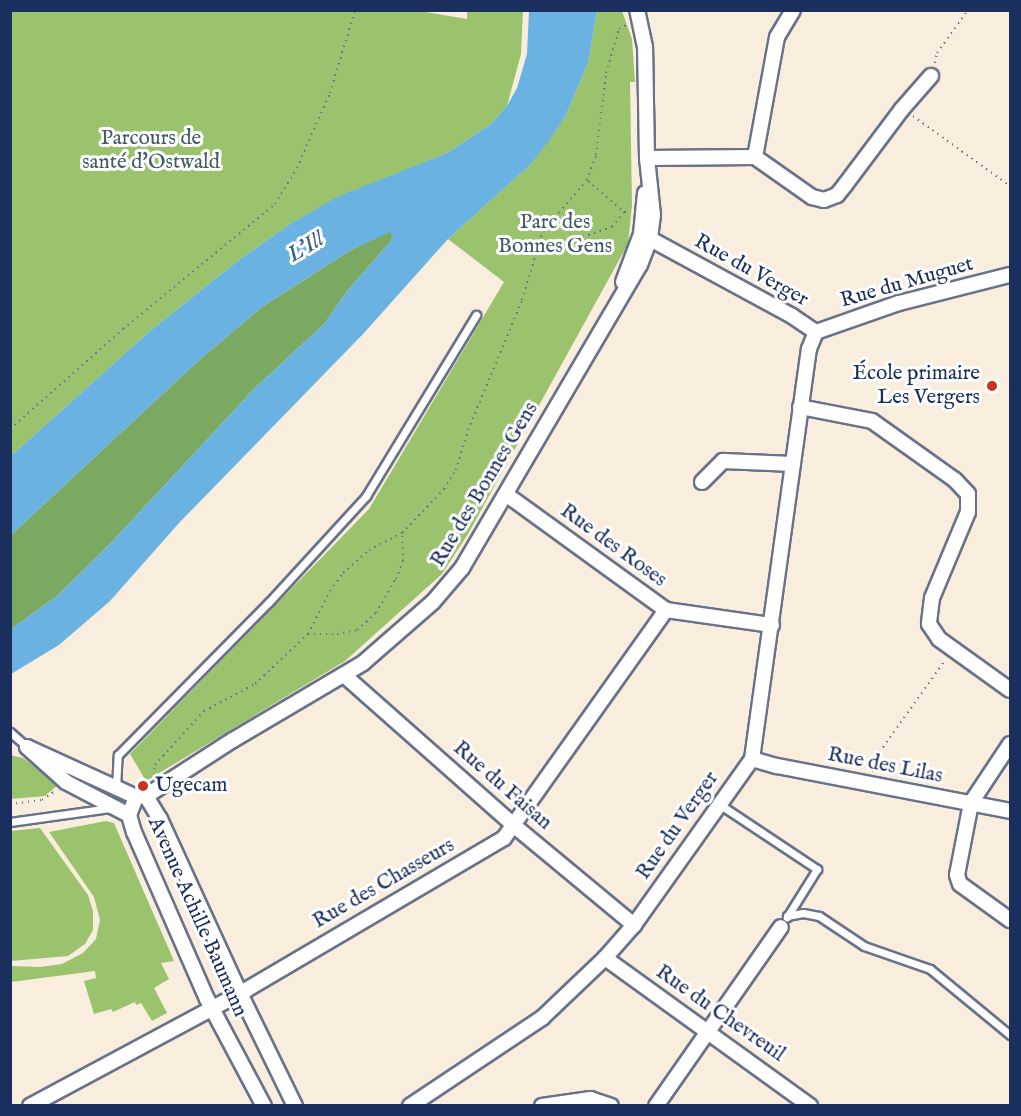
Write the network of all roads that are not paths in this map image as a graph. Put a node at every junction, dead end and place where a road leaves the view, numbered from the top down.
1 (793, 10) edge
2 (638, 14) edge
3 (931, 76) road end
4 (755, 157) junction
5 (647, 158) junction
6 (646, 237) junction
7 (1011, 275) edge
8 (476, 315) dead end
9 (816, 332) junction
10 (800, 407) junction
11 (793, 464) junction
12 (702, 482) dead end
13 (507, 495) junction
14 (666, 610) junction
15 (772, 625) junction
16 (345, 676) junction
17 (1011, 690) edge
18 (10, 732) edge
19 (1011, 744) edge
20 (27, 747) junction
21 (752, 759) junction
22 (116, 788) junction
23 (141, 796) junction
24 (972, 803) junction
25 (719, 804) junction
26 (112, 808) junction
27 (1011, 811) edge
28 (129, 815) junction
29 (10, 822) edge
30 (514, 826) junction
31 (1011, 920) edge
32 (784, 922) junction
33 (634, 925) junction
34 (605, 958) junction
35 (240, 993) junction
36 (212, 1008) junction
37 (708, 1031) junction
38 (1011, 1035) edge
39 (37, 1104) edge
40 (291, 1104) edge
41 (264, 1106) edge
42 (410, 1106) edge
43 (542, 1106) edge
44 (611, 1106) edge
45 (656, 1106) edge
46 (810, 1106) edge

1 - 4 street
2 - 5 street, Rue des Bonnes Gens
3 - 4 street
4 - 5 street
5 - 6 street, Rue des Bonnes Gens
5 - 6 street, Rue des Bonnes Gens
6 - 9 street, Rue du Verger
6 - 13 street, Rue des Bonnes Gens
7 - 9 street, Rue du Muguet
8 - 22 lane
9 - 10 street, Rue du Verger
10 - 11 street, Rue du Verger
10 - 17 street
11 - 12 street
11 - 15 street, Rue du Verger
13 - 14 street, Rue des Roses
13 - 16 street, Rue des Bonnes Gens
14 - 15 street, Rue des Roses
14 - 30 street, Rue des Chasseurs
15 - 21 street, Rue du Verger
16 - 23 street, Rue des Bonnes Gens
16 - 30 street, Rue du Faisan
18 - 20 lane
19 - 24 street
20 - 22 street
20 - 26 street
21 - 24 street, Rue des Lilas
21 - 25 street, Rue du Verger
22 - 23 street
23 - 28 street, Avenue Achille Baumann
23 - 35 street, Avenue Achille Baumann
24 - 27 street, Rue des Lilas
24 - 31 street
25 - 32 lane
25 - 33 street, Rue du Verger
26 - 28 street
26 - 29 lane
28 - 36 street, Avenue Achille Baumann
30 - 33 street, Rue du Faisan
30 - 35 street, Rue des Chasseurs
32 - 37 street
32 - 38 lane
33 - 34 street, Rue du Verger
34 - 37 street, Rue du Chevreuil
34 - 42 street, Rue du Verger
35 - 36 street, Rue des Chasseurs
35 - 40 street, Avenue Achille Baumann
36 - 39 street, Rue des Chasseurs
36 - 41 street, Avenue Achille Baumann
37 - 45 street
37 - 46 street, Rue du Chevreuil
43 - 44 street

